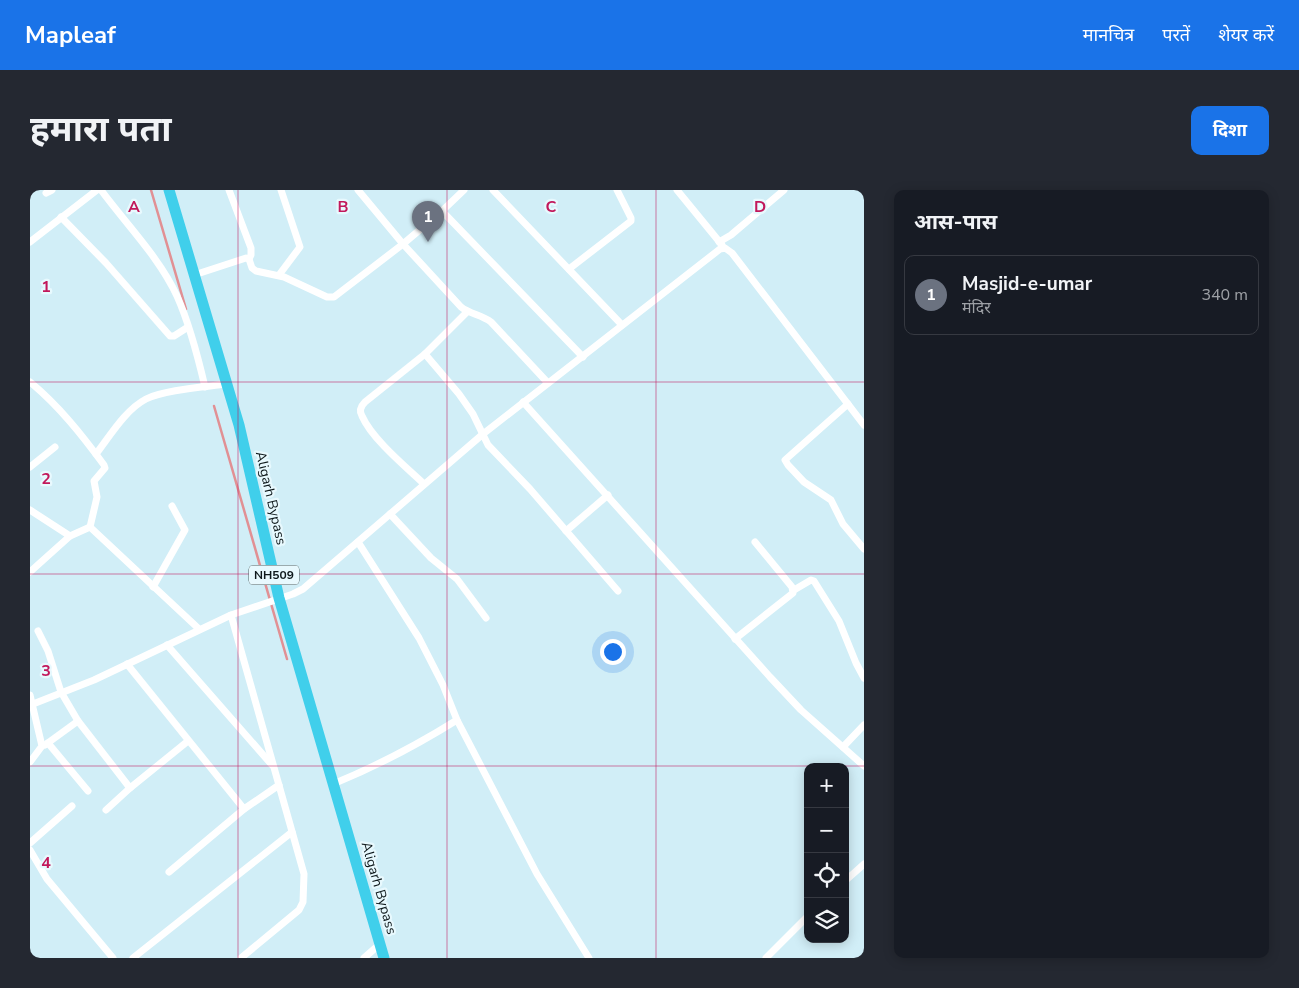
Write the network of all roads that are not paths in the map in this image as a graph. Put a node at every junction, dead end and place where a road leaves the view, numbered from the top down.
1 (97, 190) edge
2 (101, 190) edge
3 (169, 190) edge
4 (229, 190) edge
5 (281, 190) edge
6 (358, 190) edge
7 (464, 190) edge
8 (493, 190) edge
9 (617, 190) edge
10 (677, 190) edge
11 (784, 190) edge
12 (442, 211) junction
13 (61, 218) junction
14 (30, 242) edge
15 (402, 244) junction
16 (721, 245) junction
17 (249, 259) junction
18 (569, 269) junction
19 (194, 275) junction
20 (279, 275) junction
21 (467, 312) junction
22 (622, 325) junction
23 (188, 327) junction
24 (425, 354) junction
25 (583, 357) junction
26 (30, 382) edge
27 (548, 383) junction
28 (226, 384) junction
29 (205, 387) junction
30 (524, 402) junction
31 (848, 404) junction
32 (864, 425) edge
33 (483, 434) junction
34 (55, 447) dead end
35 (96, 454) junction
36 (30, 467) edge
37 (424, 484) junction
38 (608, 495) junction
39 (172, 506) dead end
40 (30, 510) edge
41 (390, 514) junction
42 (90, 527) junction
43 (566, 531) junction
44 (70, 536) junction
45 (358, 542) junction
46 (756, 542) dead end
47 (864, 549) edge
48 (30, 572) edge
49 (154, 587) junction
50 (794, 590) junction
51 (618, 591) dead end
52 (277, 598) junction
53 (232, 614) junction
54 (486, 618) dead end
55 (199, 629) junction
56 (38, 631) dead end
57 (735, 638) junction
58 (167, 645) junction
59 (127, 664) junction
60 (864, 678) edge
61 (61, 692) junction
62 (30, 695) edge
63 (32, 704) junction
64 (457, 720) junction
65 (78, 721) junction
66 (864, 724) edge
67 (188, 741) junction
68 (45, 744) junction
69 (843, 747) junction
70 (30, 762) edge
71 (273, 766) junction
72 (864, 766) edge
73 (334, 784) junction
74 (279, 785) junction
75 (130, 788) junction
76 (88, 791) dead end
77 (72, 806) dead end
78 (244, 809) junction
79 (106, 810) dead end
80 (292, 832) junction
81 (30, 844) edge
82 (30, 850) edge
83 (864, 864) edge
84 (169, 872) dead end
85 (849, 877) edge
86 (804, 920) edge
87 (380, 944) junction
88 (114, 958) edge
89 (133, 958) edge
90 (241, 958) edge
91 (364, 958) edge
92 (384, 958) edge
93 (589, 958) edge
94 (767, 958) edge

1 - 13 street
2 - 23 street
3 - 19 highway, Aligarh Bypass / NH509
4 - 17 street
5 - 20 street
6 - 15 street
7 - 12 street
8 - 18 street
9 - 18 street
10 - 16 street
11 - 16 street
12 - 15 street
12 - 25 street
13 - 14 street
13 - 23 street
15 - 20 street
15 - 21 street
16 - 22 street
16 - 31 street
17 - 19 street
17 - 20 street
18 - 22 street
19 - 28 highway, Aligarh Bypass / NH509
21 - 24 street
21 - 27 street
22 - 25 street
23 - 29 street
24 - 33 street
24 - 37 street
25 - 27 street
26 - 35 street
27 - 30 street
28 - 29 street
28 - 52 highway, Aligarh Bypass / NH509
29 - 35 street
30 - 33 street
30 - 38 street
31 - 32 street
31 - 47 street
33 - 37 street
33 - 43 street
34 - 36 street
35 - 42 street
37 - 41 street
38 - 43 street
38 - 57 street
39 - 49 street
40 - 44 street
41 - 45 street
41 - 54 street
42 - 44 street
42 - 49 street
43 - 51 street
44 - 48 street
45 - 52 street
45 - 64 street
46 - 50 street
49 - 55 street
50 - 57 street
50 - 60 street
52 - 53 street
52 - 73 highway, Aligarh Bypass / NH509
53 - 55 street
53 - 71 street
55 - 58 street
56 - 61 street
57 - 69 street
58 - 59 street
58 - 71 street
59 - 61 street
59 - 67 street
61 - 63 street
61 - 65 street
62 - 63 street
63 - 68 street
64 - 73 street
64 - 93 street
65 - 68 street
65 - 75 street
66 - 69 street
67 - 75 street
67 - 78 street
68 - 70 street
68 - 76 street
69 - 72 street
71 - 74 street
73 - 87 highway, Aligarh Bypass / NH509
74 - 78 street
74 - 80 street
75 - 79 street
77 - 81 street
78 - 84 street
80 - 89 street
80 - 90 street
82 - 88 street
83 - 85 street
86 - 94 street
87 - 91 street
87 - 92 highway, Aligarh Bypass / NH509

